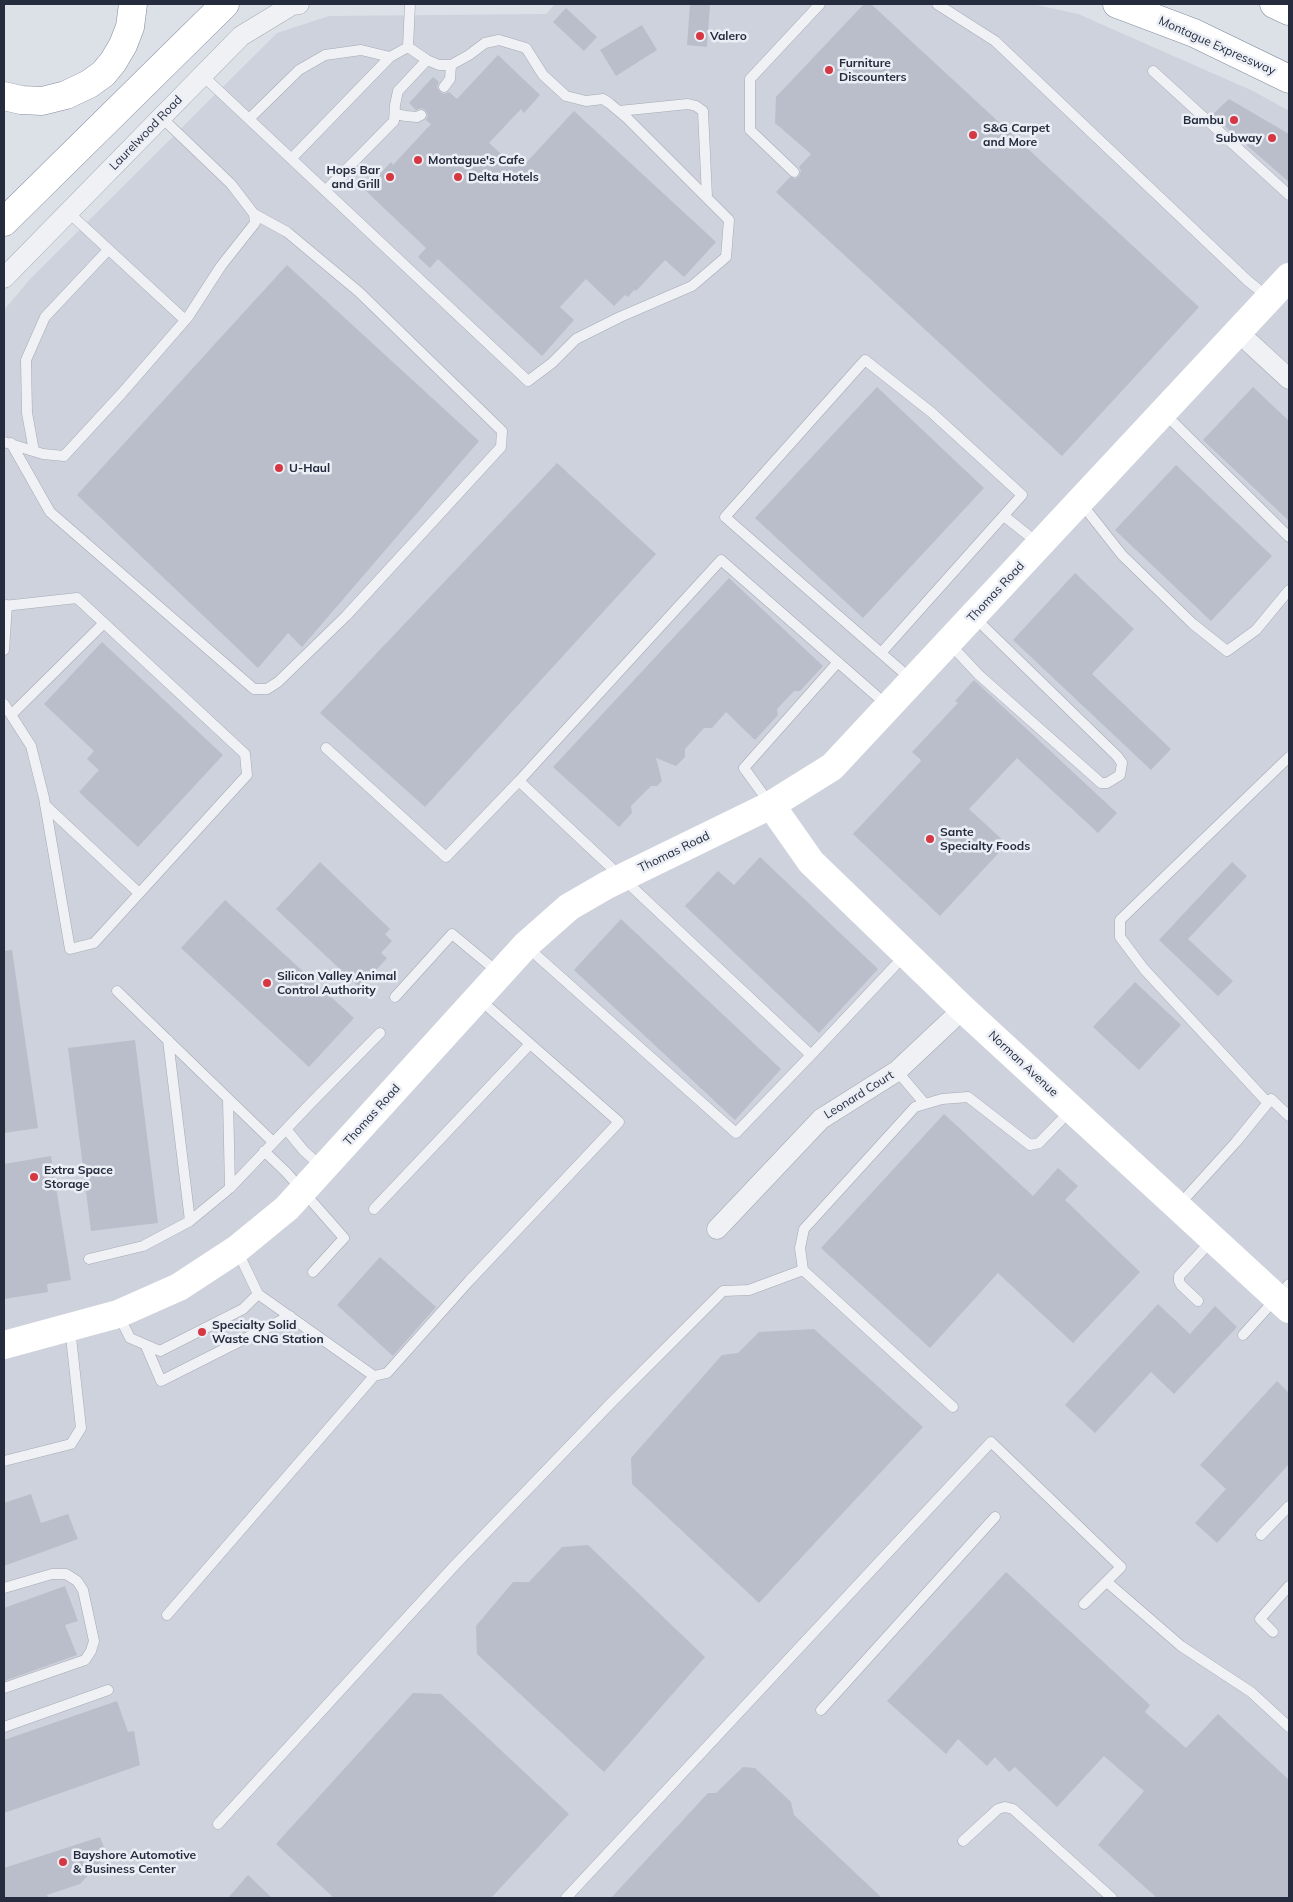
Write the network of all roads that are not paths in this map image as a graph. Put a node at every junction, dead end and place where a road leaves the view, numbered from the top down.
1 (133, 4) edge
2 (225, 4) edge
3 (299, 4) edge
4 (410, 4) edge
5 (820, 4) edge
6 (937, 4) edge
7 (1117, 4) edge
8 (1274, 4) edge
9 (1289, 11) edge
10 (408, 47) junction
11 (390, 57) junction
12 (426, 60) junction
13 (452, 65) junction
14 (1153, 71) dead end
15 (202, 75) junction
16 (1289, 79) edge
17 (444, 87) dead end
18 (4, 96) edge
19 (619, 111) junction
20 (395, 114) junction
21 (421, 115) dead end
22 (161, 117) junction
23 (249, 119) junction
24 (291, 159) junction
25 (794, 172) dead end
26 (325, 191) junction
27 (1289, 195) edge
28 (707, 197) junction
29 (68, 212) junction
30 (254, 214) junction
31 (4, 222) edge
32 (108, 250) junction
33 (1289, 277) edge
34 (4, 278) edge
35 (1270, 298) junction
36 (185, 320) junction
37 (1238, 332) junction
38 (1289, 379) edge
39 (1164, 412) junction
40 (7, 442) edge
41 (34, 451) junction
42 (1080, 502) junction
43 (1004, 516) junction
44 (1289, 537) edge
45 (1041, 545) junction
46 (1289, 590) edge
47 (5, 605) edge
48 (974, 617) junction
49 (104, 623) junction
50 (948, 643) junction
51 (4, 650) edge
52 (881, 653) junction
53 (838, 662) junction
54 (913, 681) junction
55 (4, 704) edge
56 (889, 706) junction
57 (11, 715) junction
58 (326, 748) dead end
59 (1289, 757) edge
60 (519, 781) junction
61 (771, 804) junction
62 (45, 805) junction
63 (622, 878) junction
64 (139, 893) junction
65 (526, 945) junction
66 (906, 954) junction
67 (499, 974) junction
68 (116, 990) dead end
69 (395, 997) dead end
70 (478, 998) junction
71 (963, 1009) junction
72 (380, 1033) dead end
73 (168, 1040) junction
74 (530, 1044) junction
75 (811, 1055) junction
76 (897, 1071) junction
77 (228, 1099) junction
78 (1267, 1102) junction
79 (925, 1104) junction
80 (1072, 1109) junction
81 (1289, 1116) edge
82 (286, 1129) junction
83 (273, 1142) junction
84 (264, 1152) junction
85 (323, 1168) junction
86 (230, 1188) junction
87 (303, 1191) junction
88 (1178, 1206) junction
89 (374, 1209) dead end
90 (190, 1222) junction
91 (717, 1229) dead end
92 (1213, 1239) junction
93 (237, 1249) junction
94 (89, 1259) dead end
95 (803, 1270) junction
96 (313, 1272) dead end
97 (258, 1294) junction
98 (1285, 1297) edge
99 (1198, 1301) dead end
100 (118, 1314) junction
101 (290, 1316) junction
102 (70, 1327) junction
103 (1243, 1335) dead end
104 (4, 1346) edge
105 (146, 1346) junction
106 (374, 1376) junction
107 (954, 1407) dead end
108 (4, 1461) edge
109 (1289, 1506) edge
110 (995, 1516) dead end
111 (1261, 1535) dead end
112 (1107, 1582) junction
113 (1289, 1586) edge
114 (4, 1588) edge
115 (1084, 1604) dead end
116 (168, 1615) dead end
117 (1273, 1632) dead end
118 (4, 1688) edge
119 (108, 1690) dead end
120 (821, 1710) dead end
121 (4, 1727) edge
122 (1289, 1727) edge
123 (218, 1824) dead end
124 (963, 1841) dead end
125 (566, 1898) edge
126 (1112, 1898) edge

1 - 18 main road
2 - 31 main road
3 - 15 street, Laurelwood Road
4 - 10 lane
5 - 25 lane
6 - 35 lane
7 - 16 main road, Montague Expressway
8 - 9 main road
10 - 11 lane
10 - 12 lane
11 - 23 lane
11 - 24 lane
12 - 13 lane
12 - 20 lane
13 - 17 lane
13 - 19 lane
14 - 27 lane
15 - 22 street, Laurelwood Road
15 - 23 lane
19 - 28 lane
19 - 28 lane
20 - 21 lane
20 - 26 lane
22 - 29 street, Laurelwood Road
22 - 30 lane
23 - 24 lane
24 - 26 lane
26 - 28 lane
29 - 32 lane
29 - 34 street, Laurelwood Road
30 - 36 lane
30 - 40 lane
32 - 36 lane
32 - 41 lane
33 - 35 main road, Thomas Road
35 - 37 main road, Thomas Road
36 - 41 lane
37 - 38 street
37 - 39 main road, Thomas Road
39 - 42 main road, Thomas Road
39 - 44 lane
40 - 41 lane
42 - 45 main road, Thomas Road
42 - 46 lane
43 - 45 lane
43 - 52 lane
43 - 52 lane
45 - 48 main road, Thomas Road
47 - 49 lane
47 - 51 lane
48 - 50 main road, Thomas Road
48 - 50 lane
49 - 57 lane
49 - 64 lane
50 - 54 main road, Thomas Road
52 - 54 lane
53 - 56 lane
53 - 60 lane
53 - 61 lane
54 - 56 main road, Thomas Road
55 - 57 lane
56 - 61 main road, Thomas Road
57 - 62 lane
58 - 60 lane
59 - 78 lane
60 - 63 lane
61 - 63 main road, Thomas Road
61 - 66 main road, Norman Avenue
62 - 64 lane
62 - 64 lane
63 - 65 main road, Thomas Road
63 - 75 lane
65 - 67 main road, Thomas Road
65 - 75 lane
66 - 71 main road, Norman Avenue
66 - 75 lane
67 - 69 lane
67 - 70 main road, Thomas Road
68 - 73 lane
70 - 74 lane
70 - 85 main road, Thomas Road
71 - 76 street, Leonard Court
71 - 80 main road, Norman Avenue
72 - 82 lane
73 - 77 lane
73 - 90 lane
74 - 89 lane
74 - 106 lane
76 - 79 lane
76 - 91 street, Leonard Court
77 - 83 lane
77 - 86 lane
78 - 81 lane
78 - 88 lane
79 - 80 lane
79 - 95 lane
80 - 88 main road, Norman Avenue
82 - 83 lane
82 - 85 lane
83 - 84 lane
84 - 86 lane
84 - 87 lane
85 - 87 main road, Thomas Road
86 - 90 lane
87 - 93 main road, Thomas Road
87 - 96 lane
88 - 92 main road, Norman Avenue
90 - 94 lane
92 - 98 main road, Norman Avenue
92 - 99 lane
93 - 97 lane
93 - 100 main road, Thomas Road
95 - 107 lane
95 - 123 lane
97 - 101 lane
97 - 105 lane
98 - 103 lane
100 - 102 main road, Thomas Road
100 - 105 lane
101 - 105 lane
101 - 106 lane
102 - 104 main road, Thomas Road
102 - 108 lane
106 - 116 lane
109 - 111 lane
110 - 120 lane
112 - 115 lane
112 - 122 lane
112 - 125 lane
113 - 117 lane
114 - 118 lane
119 - 121 lane
124 - 126 lane

